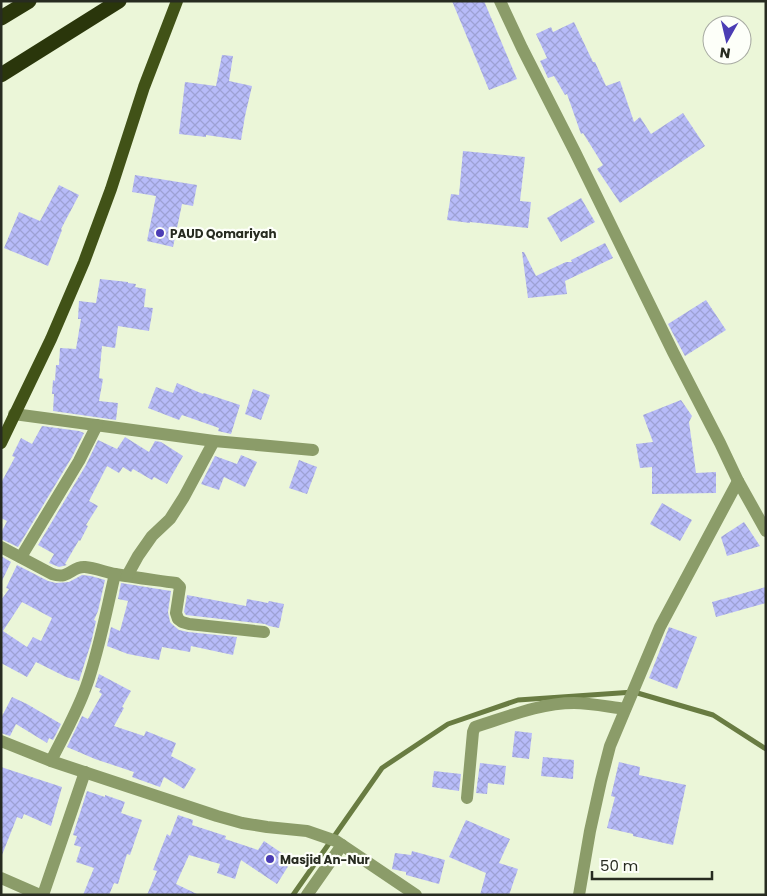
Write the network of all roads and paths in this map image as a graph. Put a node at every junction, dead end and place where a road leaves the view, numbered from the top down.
1 (29, 1) edge
2 (119, 1) edge
3 (177, 1) edge
4 (500, 1) edge
5 (1, 18) edge
6 (1, 75) edge
7 (14, 414) junction
8 (97, 425) junction
9 (214, 441) junction
10 (1, 443) edge
11 (314, 450) dead end
12 (738, 481) junction
13 (766, 531) edge
14 (1, 547) edge
15 (21, 557) junction
16 (121, 575) junction
17 (264, 632) dead end
18 (626, 707) junction
19 (1, 741) edge
20 (51, 761) junction
21 (85, 772) junction
22 (467, 798) dead end
23 (339, 843) junction
24 (1, 878) edge
25 (41, 895) edge
26 (307, 895) edge
27 (416, 895) edge
28 (579, 895) edge

1 - 5 highway
2 - 6 highway
3 - 7 main road
4 - 12 street
7 - 8 street
7 - 10 main road
8 - 9 street
8 - 15 street
9 - 11 street
9 - 16 street
12 - 13 street
12 - 18 street
14 - 15 street
15 - 16 street
16 - 17 street
16 - 20 street
18 - 22 street
18 - 28 street
19 - 20 street
20 - 21 street
21 - 23 street
21 - 25 street
23 - 26 street
23 - 27 street
24 - 25 street

